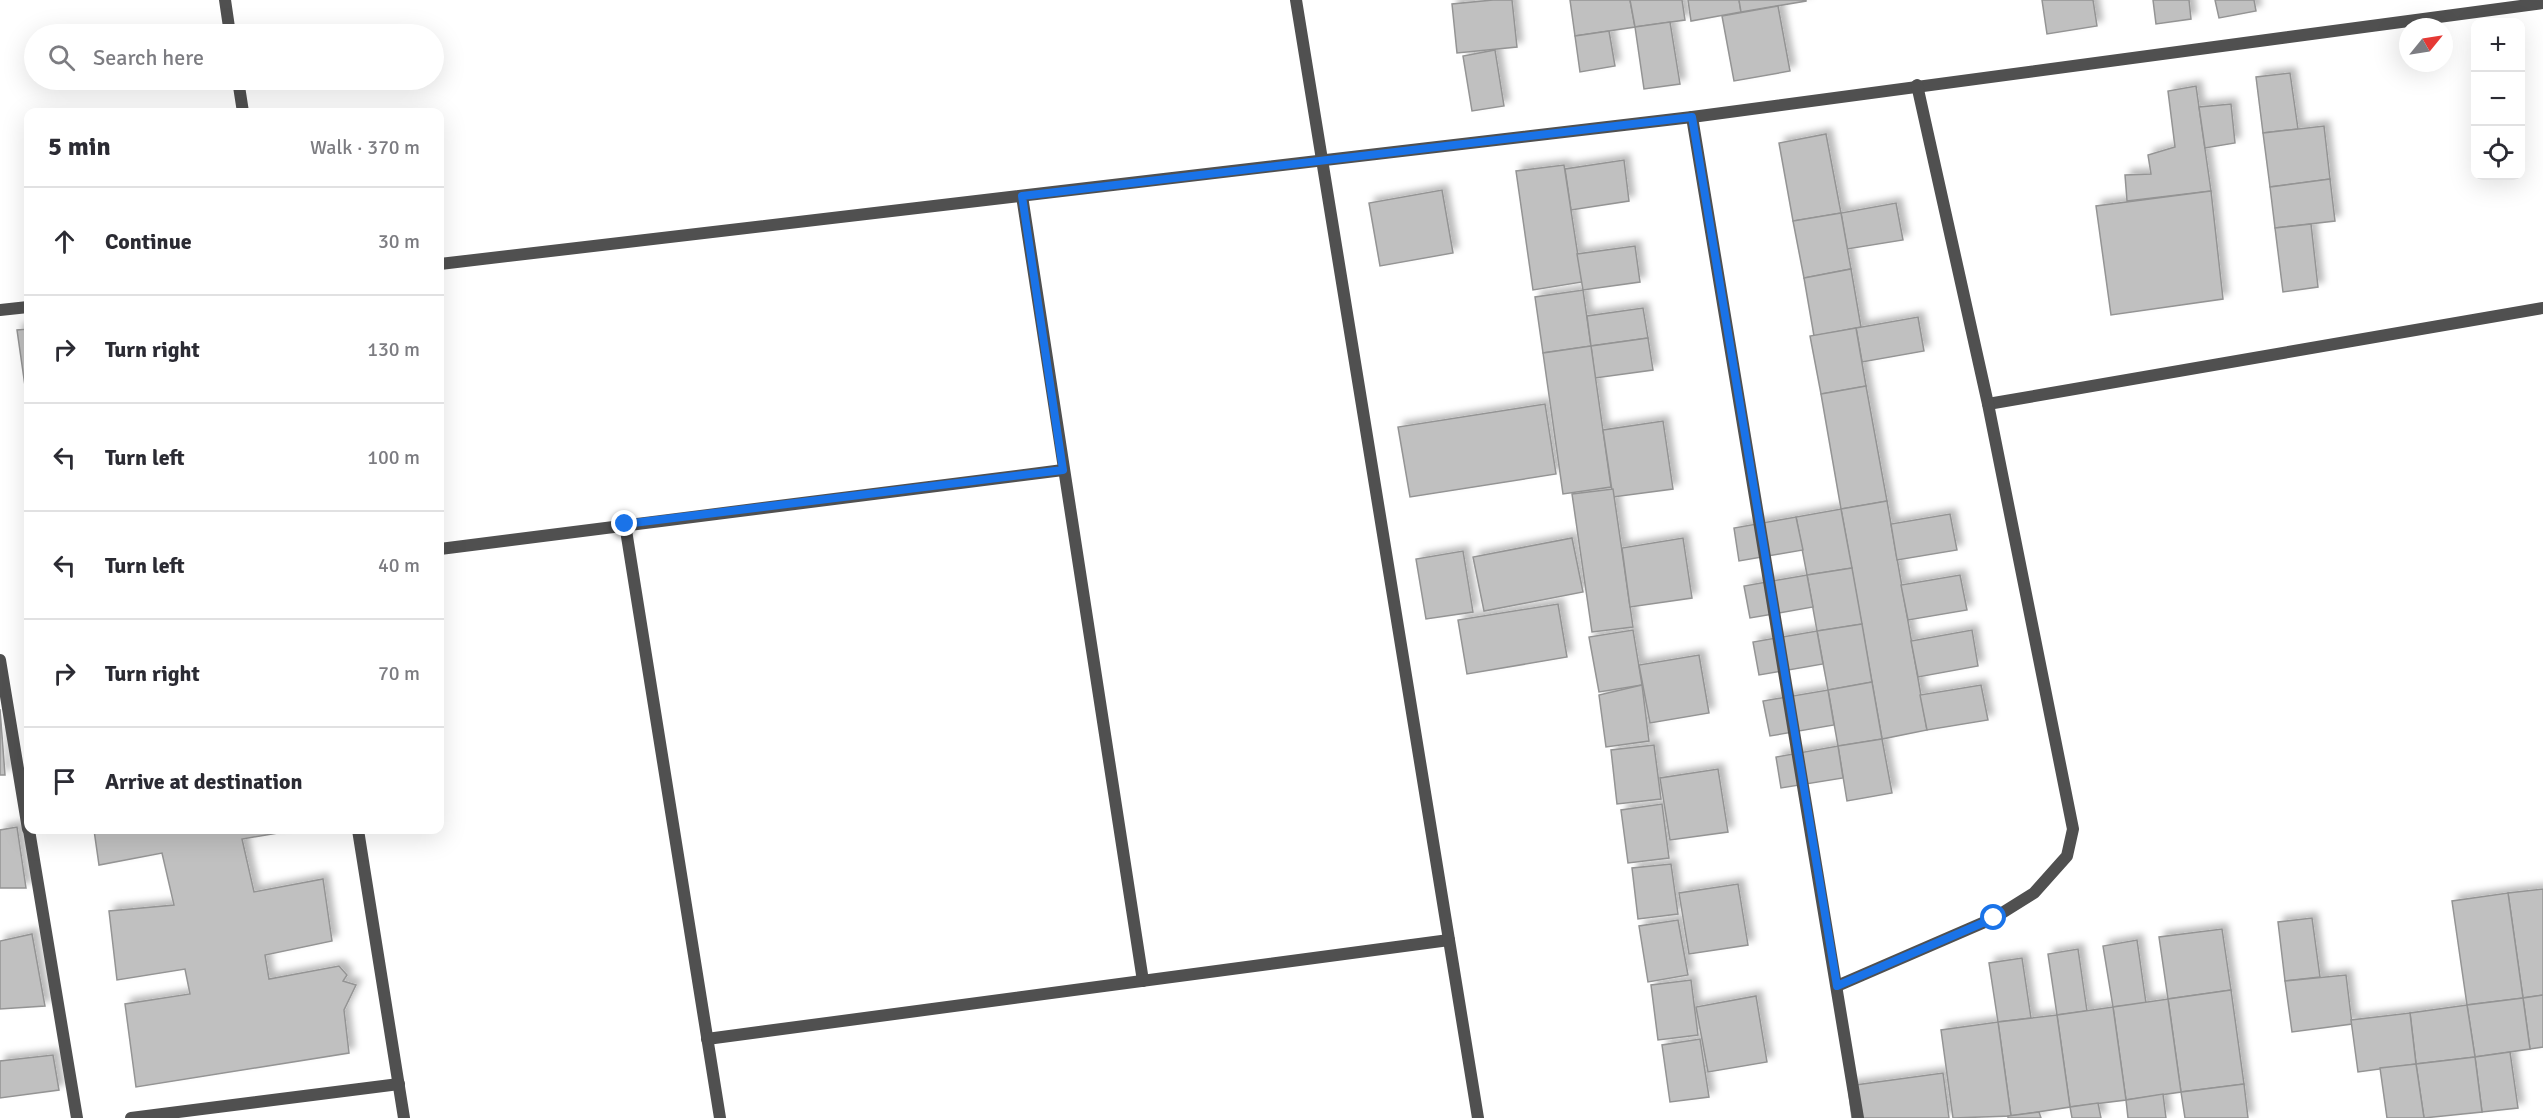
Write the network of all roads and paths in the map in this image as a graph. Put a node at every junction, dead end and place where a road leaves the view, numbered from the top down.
1 (225, 0) edge
2 (1296, 0) edge
3 (2543, 3) edge
4 (229, 24) edge
5 (1917, 85) junction
6 (240, 90) edge
7 (242, 108) edge
8 (1692, 117) junction
9 (1322, 161) junction
10 (1022, 196) junction
11 (444, 264) edge
12 (24, 307) edge
13 (2543, 308) edge
14 (0, 310) edge
15 (1988, 404) junction
16 (1063, 470) junction
17 (625, 524) junction
18 (444, 548) edge
19 (0, 660) edge
20 (24, 800) edge
21 (30, 834) edge
22 (359, 834) edge
23 (1449, 940) junction
24 (1143, 981) junction
25 (1837, 986) junction
26 (707, 1039) junction
27 (399, 1084) junction
28 (77, 1118) edge
29 (131, 1118) edge
30 (404, 1118) edge
31 (720, 1118) edge
32 (1478, 1118) edge
33 (1858, 1118) edge

1 - 4 street
2 - 9 street
3 - 5 street
5 - 8 street
5 - 15 street
6 - 7 street
8 - 9 street
8 - 25 street
9 - 10 street
9 - 23 street
10 - 11 street
10 - 16 street
12 - 14 street
13 - 15 street
15 - 25 street
16 - 17 street
16 - 24 street
17 - 18 street
17 - 26 street
19 - 20 street
21 - 28 street
22 - 27 street
23 - 24 street
23 - 32 street
24 - 26 street
25 - 33 street
26 - 31 street
27 - 29 street
27 - 30 street

